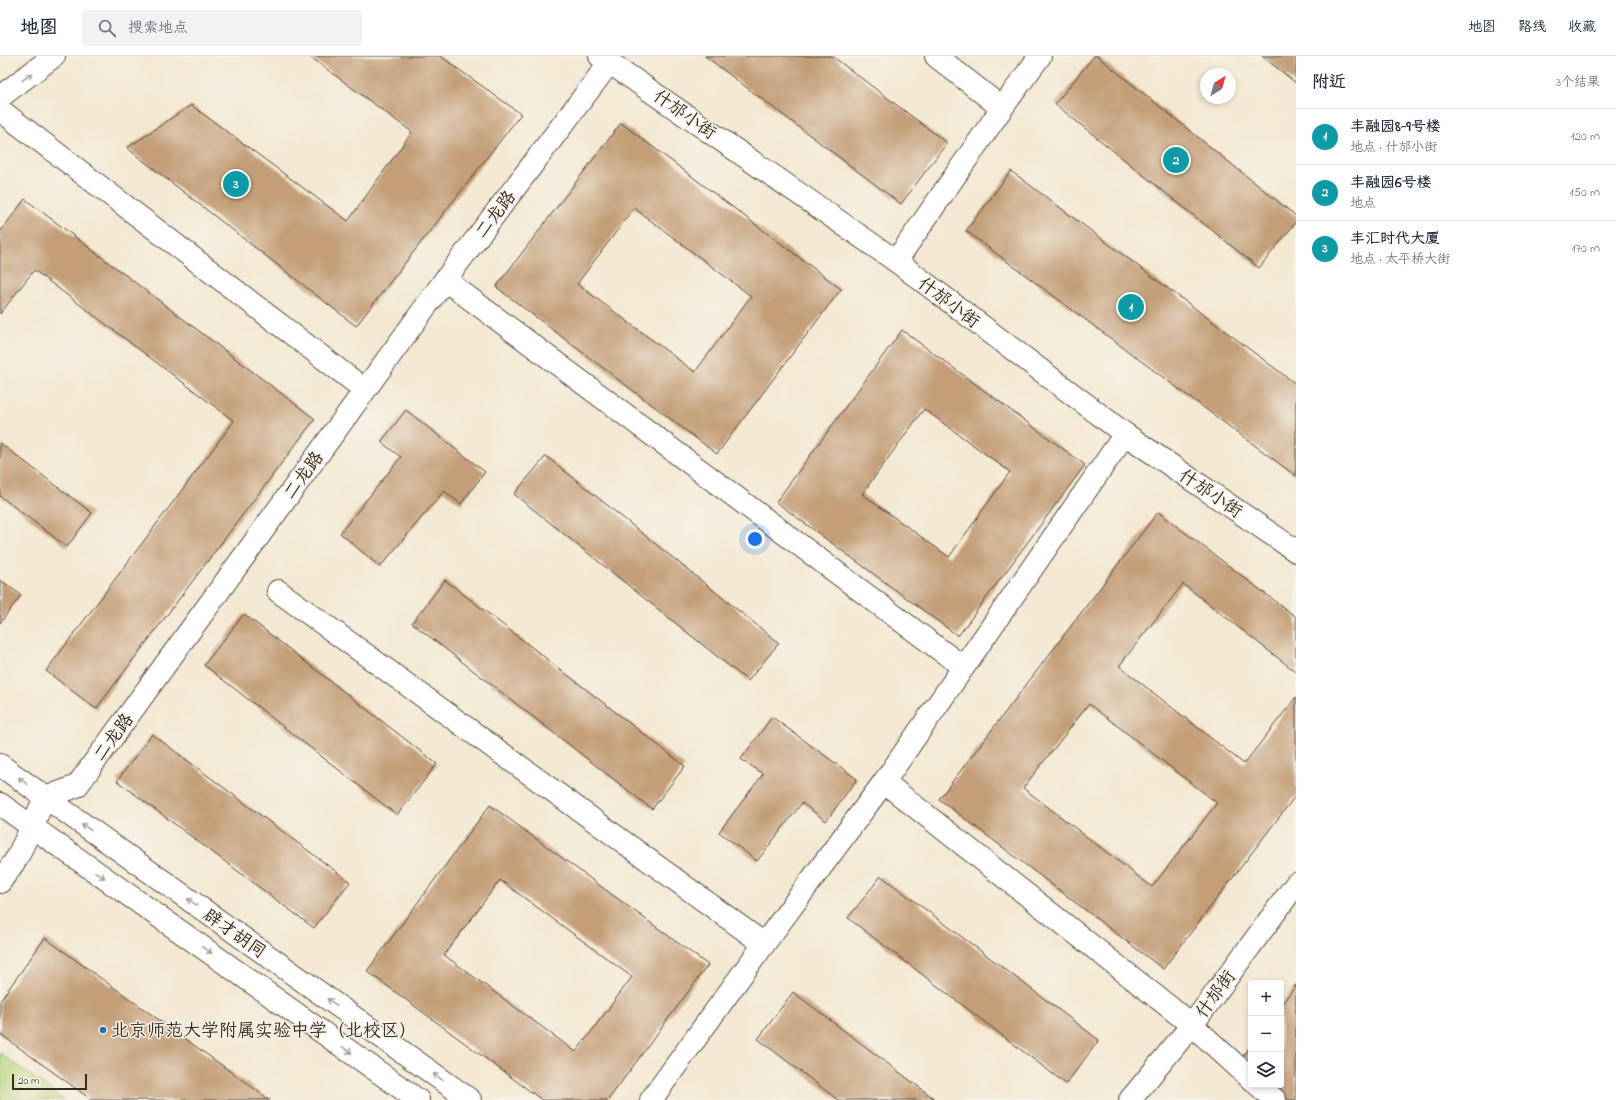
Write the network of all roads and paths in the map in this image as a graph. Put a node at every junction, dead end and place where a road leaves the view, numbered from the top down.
1 (54, 56) edge
2 (936, 56) edge
3 (1040, 56) edge
4 (605, 59) edge
5 (0, 97) edge
6 (1002, 108) junction
7 (0, 110) edge
8 (896, 261) junction
9 (445, 280) junction
10 (365, 390) junction
11 (1125, 434) junction
12 (1296, 550) edge
13 (278, 591) dead end
14 (963, 667) junction
15 (0, 764) edge
16 (884, 782) junction
17 (45, 798) junction
18 (0, 804) edge
19 (31, 826) junction
20 (0, 882) edge
21 (1296, 884) edge
22 (764, 944) junction
23 (1192, 1026) junction
24 (1248, 1076) edge
25 (1261, 1088) edge
26 (418, 1100) edge
27 (470, 1100) edge
28 (651, 1100) edge
29 (1130, 1100) edge
30 (1275, 1100) edge

5 -> 1 street
2 - 6 street
3 - 6 street
4 - 8 street, 什邡小街
4 - 9 street, 二龙路
6 - 8 street
7 - 10 street
8 - 11 street, 什邡小街
9 - 10 street, 二龙路
9 - 14 street
10 - 17 street, 二龙路
11 - 12 street, 什邡小街
11 - 14 street
13 - 22 street
14 - 16 street
17 -> 15 street, 辟才胡同
16 - 22 street
16 - 23 street
17 - 19 street
27 -> 17 street, 辟才胡同
18 - 19 street, 辟才胡同
19 - 20 street
19 -> 26 street, 辟才胡同
21 - 23 street, 什邡街
22 - 28 street
23 - 24 street
23 - 29 street, 什邡街
25 - 30 street

